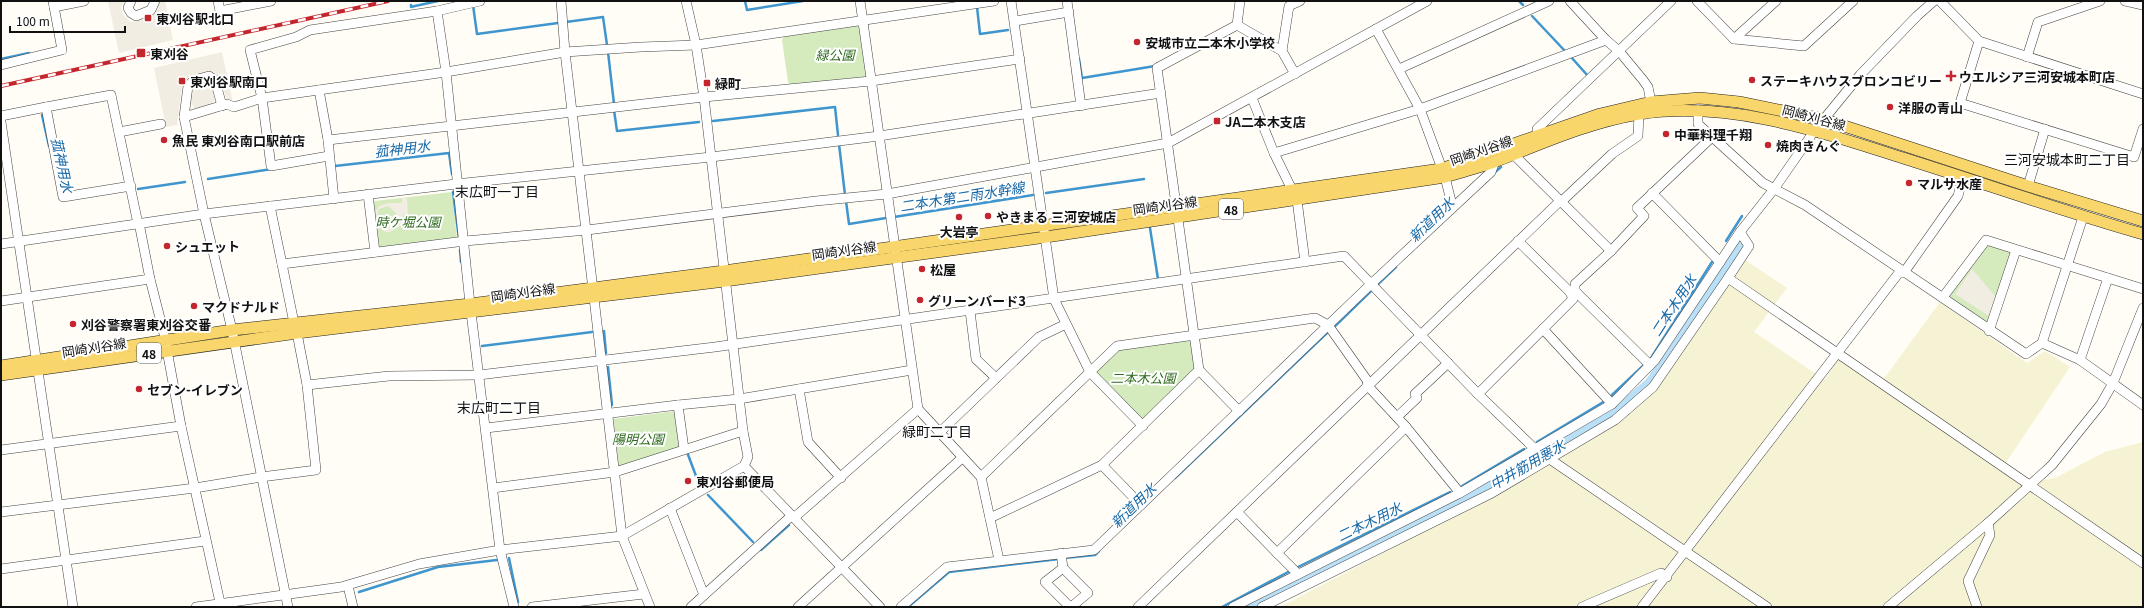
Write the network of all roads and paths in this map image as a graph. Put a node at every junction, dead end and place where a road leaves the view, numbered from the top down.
1 (84, 1) edge
2 (131, 1) edge
3 (156, 1) edge
4 (218, 1) edge
5 (271, 1) edge
6 (480, 1) edge
7 (560, 1) edge
8 (686, 1) edge
9 (860, 1) edge
10 (994, 1) edge
11 (1011, 1) edge
12 (1067, 1) edge
13 (1240, 1) edge
14 (1300, 1) edge
15 (1549, 1) edge
16 (1570, 1) edge
17 (1671, 1) edge
18 (1697, 1) edge
19 (1776, 1) edge
20 (1853, 1) edge
21 (1934, 1) edge
22 (1940, 1) edge
23 (2100, 1) edge
24 (2125, 1) edge
25 (1422, 2) edge
26 (54, 4) edge
27 (2143, 5) edge
28 (437, 11) junction
29 (1069, 12) junction
30 (863, 21) junction
31 (1015, 21) junction
32 (1237, 25) junction
33 (1376, 29) junction
34 (1734, 39) junction
35 (1606, 40) junction
36 (1980, 41) junction
37 (696, 45) junction
38 (1282, 51) junction
39 (1619, 51) junction
40 (565, 52) junction
41 (2027, 57) junction
42 (1020, 59) junction
43 (1, 65) edge
44 (1399, 69) junction
45 (446, 72) junction
46 (1295, 74) junction
47 (871, 81) junction
48 (319, 90) junction
49 (1161, 93) junction
50 (2143, 94) edge
51 (704, 96) junction
52 (262, 98) junction
53 (1252, 98) junction
54 (1651, 102) junction
55 (222, 106) junction
56 (1081, 106) junction
57 (46, 108) junction
58 (1420, 109) junction
59 (1698, 110) junction
60 (573, 113) junction
61 (1029, 113) junction
62 (1639, 114) junction
63 (1, 116) edge
64 (184, 117) junction
65 (1823, 119) junction
66 (1, 122) edge
67 (161, 124) dead end
68 (451, 126) junction
69 (2045, 129) junction
70 (2143, 129) edge
71 (1815, 130) junction
72 (119, 132) junction
73 (879, 136) junction
74 (1538, 136) junction
75 (1712, 136) junction
76 (328, 140) junction
77 (3, 143) edge
78 (1168, 144) junction
79 (1274, 153) junction
80 (1513, 154) junction
81 (329, 156) junction
82 (711, 157) junction
83 (1495, 161) junction
84 (1035, 167) junction
85 (580, 171) junction
86 (1443, 173) junction
87 (1963, 176) junction
88 (5, 183) edge
89 (456, 184) junction
90 (131, 186) junction
91 (2028, 186) junction
92 (1774, 189) junction
93 (1652, 193) junction
94 (368, 194) junction
95 (887, 194) junction
96 (1295, 196) junction
97 (334, 198) junction
98 (1560, 201) junction
99 (270, 206) junction
100 (1451, 209) junction
101 (1177, 212) junction
102 (717, 213) junction
103 (204, 214) junction
104 (2083, 217) junction
105 (2143, 221) edge
106 (138, 224) junction
107 (587, 230) junction
108 (1046, 232) junction
109 (1740, 232) junction
110 (2143, 234) edge
111 (19, 241) junction
112 (1518, 241) junction
113 (465, 242) junction
114 (1, 244) edge
115 (2016, 250) junction
116 (1611, 251) junction
117 (375, 252) junction
118 (895, 253) junction
119 (1305, 262) junction
120 (1720, 262) junction
121 (282, 264) junction
122 (2068, 266) junction
123 (1905, 271) junction
124 (725, 276) junction
125 (1728, 278) junction
126 (2108, 278) junction
127 (150, 279) junction
128 (1187, 279) junction
129 (1370, 284) junction
130 (2143, 289) edge
131 (594, 292) junction
132 (1573, 292) junction
133 (27, 297) junction
134 (1943, 297) junction
135 (1054, 299) junction
136 (1, 301) edge
137 (471, 308) junction
138 (2143, 308) edge
139 (970, 311) junction
140 (904, 320) junction
141 (1066, 324) junction
142 (1328, 325) junction
143 (296, 328) junction
144 (232, 330) junction
145 (1544, 330) junction
146 (1989, 331) junction
147 (1195, 334) junction
148 (1421, 334) junction
149 (234, 342) junction
150 (2042, 342) junction
151 (165, 345) junction
152 (733, 345) junction
153 (1838, 353) junction
154 (603, 360) junction
155 (2080, 360) junction
156 (1448, 363) junction
157 (1652, 363) junction
158 (37, 365) junction
159 (1, 366) edge
160 (912, 370) junction
161 (1200, 370) junction
162 (1666, 370) junction
163 (1090, 372) junction
164 (1, 375) edge
165 (479, 375) junction
166 (996, 378) junction
167 (2113, 383) junction
168 (1368, 384) junction
169 (307, 385) junction
170 (799, 389) junction
171 (1478, 394) junction
172 (739, 399) junction
173 (678, 404) junction
174 (1612, 404) junction
175 (2143, 405) edge
176 (918, 409) junction
177 (1239, 411) junction
178 (608, 413) junction
179 (1396, 417) junction
180 (181, 426) junction
181 (1143, 426) junction
182 (1406, 427) junction
183 (486, 428) junction
184 (743, 431) junction
185 (939, 433) junction
186 (49, 444) junction
187 (684, 449) junction
188 (1535, 449) junction
189 (1, 450) edge
190 (962, 458) junction
191 (1549, 459) junction
192 (1102, 465) junction
193 (744, 466) junction
194 (615, 472) junction
195 (261, 477) junction
196 (981, 477) junction
197 (841, 478) junction
198 (2030, 486) junction
199 (195, 488) junction
200 (493, 488) junction
201 (1460, 493) junction
202 (58, 504) junction
203 (1141, 506) junction
204 (670, 508) junction
205 (1, 512) edge
206 (1237, 512) junction
207 (792, 517) junction
208 (990, 518) junction
209 (1988, 523) junction
210 (622, 536) junction
211 (205, 541) junction
212 (500, 550) junction
213 (1687, 551) junction
214 (1277, 553) junction
215 (67, 560) junction
216 (999, 560) junction
217 (1062, 560) junction
218 (2143, 563) edge
219 (841, 568) junction
220 (1, 569) edge
221 (1298, 574) junction
222 (1667, 577) junction
223 (348, 586) junction
224 (644, 594) junction
225 (704, 595) junction
226 (286, 596) junction
227 (1247, 604) edge
228 (220, 606) edge
229 (73, 607) edge
230 (196, 607) edge
231 (288, 607) edge
232 (353, 607) edge
233 (514, 607) edge
234 (532, 607) edge
235 (650, 607) edge
236 (691, 607) edge
237 (798, 607) edge
238 (880, 607) edge
239 (901, 607) edge
240 (1070, 607) edge
241 (1138, 607) edge
242 (1233, 607) edge
243 (1262, 607) edge
244 (1582, 607) edge
245 (1642, 607) edge
246 (1767, 607) edge
247 (1888, 607) edge
248 (1977, 607) edge

1 - 26 street
2 - 3 street
4 - 5 street
6 - 28 street
7 - 40 street
8 - 37 street
9 - 30 street
10 - 30 street
11 - 31 street
12 - 29 street
13 - 32 street
14 - 38 street
15 - 44 street
16 - 35 street
17 - 39 street
18 - 34 street
19 - 34 street
20 - 34 street
21 - 65 street
22 - 36 street
23 - 41 street
24 - 27 street
25 - 33 street
26 - 43 street
28 - 45 street
28 - 52 street
29 - 31 street
29 - 56 street
30 - 37 street
30 - 47 street
31 - 42 street
32 - 38 street
32 - 49 street
33 - 44 street
33 - 46 street
35 - 39 street
35 - 58 street
36 - 41 street
36 - 69 street
37 - 40 street
37 - 51 street
38 - 46 street
39 - 54 street
39 - 74 street
40 - 45 street
40 - 60 street
41 - 50 street
42 - 47 street
42 - 61 street
44 - 58 street
45 - 48 street
45 - 68 street
46 - 53 street
47 - 51 street
47 - 73 street
48 - 52 street
48 - 76 street
49 - 56 street
49 - 78 street
51 - 60 street
51 - 82 street
52 - 55 street
52 - 81 street
53 - 78 street
53 - 79 street
54 - 65 main road, 岡崎刈谷線 / 48
54 - 74 main road, 岡崎刈谷線 / 48
55 - 64 street
55 - 64 street
56 - 61 street
57 - 63 street
57 - 72 street
57 - 90 street
58 - 79 street
58 - 86 street
59 - 62 main road, 岡崎刈谷線 / 48
59 - 71 main road, 岡崎刈谷線 / 48
59 - 75 street
60 - 68 street
60 - 85 street
61 - 73 street
61 - 84 street
62 - 80 main road, 岡崎刈谷線 / 48
62 - 98 street
64 - 103 street
65 - 71 street
65 - 91 main road, 岡崎刈谷線 / 48
66 - 77 street
67 - 72 street
68 - 76 street
68 - 89 street
69 - 70 street
69 - 91 street
71 - 87 main road, 岡崎刈谷線 / 48
71 - 92 street
72 - 90 street
73 - 82 street
73 - 95 street
74 - 86 main road, 岡崎刈谷線 / 48
75 - 92 street
75 - 93 street
76 - 81 street
77 - 88 street
78 - 84 street
78 - 101 street
79 - 96 street
80 - 83 main road, 岡崎刈谷線 / 48
80 - 98 street
81 - 97 street
82 - 85 street
82 - 102 street
83 - 86 main road, 岡崎刈谷線 / 48
83 - 100 street
84 - 95 street
84 - 108 street
85 - 89 street
85 - 107 street
86 - 96 main road, 岡崎刈谷線 / 48
86 - 100 street
87 - 104 main road, 岡崎刈谷線 / 48
87 - 123 street
88 - 111 street
89 - 94 street
89 - 113 street
90 - 106 street
91 - 105 main road, 岡崎刈谷線 / 48
92 - 109 street
92 - 123 street
93 - 116 street
93 - 120 street
94 - 97 street
94 - 117 street
95 - 102 street
95 - 118 street
96 - 101 main road, 岡崎刈谷線 / 48
96 - 119 street
97 - 99 street
98 - 112 street
98 - 116 street
99 - 103 street
99 - 121 street
100 - 129 street
101 - 108 main road, 岡崎刈谷線 / 48
101 - 128 street
102 - 107 street
102 - 124 street
103 - 106 street
103 - 144 street
104 - 110 main road, 岡崎刈谷線 / 48
104 - 122 street
106 - 111 street
106 - 127 street
107 - 113 street
107 - 131 street
108 - 118 main road, 岡崎刈谷線 / 48
108 - 135 street
109 - 120 street
109 - 125 street
111 - 114 street
111 - 133 street
112 - 132 street
112 - 148 street
113 - 117 street
113 - 137 street
115 - 122 street
115 - 134 street
115 - 146 street
116 - 132 street
117 - 121 street
118 - 124 main road, 岡崎刈谷線 / 48
118 - 140 street
119 - 128 street
119 - 129 street
120 - 157 street
121 - 143 street
122 - 126 street
122 - 150 street
123 - 134 street
123 - 153 street
124 - 131 main road, 岡崎刈谷線 / 48
124 - 152 street
125 - 153 street
125 - 162 street
126 - 130 street
126 - 155 street
127 - 133 street
127 - 151 street
128 - 135 street
128 - 147 street
129 - 142 street
129 - 148 street
131 - 137 main road, 岡崎刈谷線 / 48
131 - 154 street
132 - 145 street
132 - 157 street
133 - 136 street
133 - 158 street
134 - 146 street
135 - 139 street
135 - 141 street
137 - 143 main road, 岡崎刈谷線 / 48
137 - 165 street
138 - 167 street
139 - 140 street
139 - 166 street
140 - 152 street
140 - 160 street
141 - 163 street
141 - 166 street
142 - 147 street
142 - 168 street
142 - 177 street
143 - 144 main road, 岡崎刈谷線 / 48
143 - 149 main road, 岡崎刈谷線 / 48
143 - 169 street
144 - 149 street
144 - 151 main road, 岡崎刈谷線 / 48
145 - 171 street
145 - 174 street
146 - 150 street
147 - 161 street
147 - 163 street
148 - 156 street
148 - 168 street
149 - 151 main road, 岡崎刈谷線 / 48
149 - 195 street
150 - 155 street
151 - 158 main road, 岡崎刈谷線 / 48
151 - 180 street
152 - 154 street
152 - 172 street
153 - 198 street
153 - 213 street
154 - 165 street
154 - 178 street
155 - 167 street
156 - 171 street
156 - 179 street
157 - 162 street
157 - 174 street
158 - 159 main road, 岡崎刈谷線 / 48
158 - 164 main road, 岡崎刈谷線 / 48
158 - 186 street
160 - 170 street
160 - 176 street
161 - 177 street
161 - 181 street
162 - 191 street
163 - 181 street
163 - 196 street
165 - 169 street
165 - 183 street
166 - 185 street
167 - 175 street
167 - 198 street
168 - 179 street
168 - 206 street
169 - 195 street
170 - 172 street
170 - 197 street
171 - 188 street
172 - 173 street
172 - 184 street
173 - 178 street
173 - 187 street
174 - 188 street
176 - 185 street
176 - 197 street
177 - 203 street
178 - 183 street
178 - 194 street
179 - 182 street
180 - 186 street
180 - 199 street
181 - 192 street
182 - 201 street
182 - 214 street
183 - 200 street
184 - 187 street
184 - 193 street
185 - 190 street
186 - 189 street
186 - 202 street
187 - 194 street
188 - 191 street
188 - 201 street
190 - 196 street
190 - 219 street
191 - 213 street
191 - 243 street
192 - 203 street
192 - 208 street
193 - 204 street
193 - 207 street
194 - 200 street
194 - 210 street
195 - 199 street
195 - 226 street
196 - 208 street
197 - 207 street
198 - 209 street
198 - 218 street
199 - 202 street
199 - 211 street
200 - 212 street
201 - 221 street
202 - 205 street
202 - 215 street
203 - 217 street
204 - 210 street
204 - 225 street
206 - 214 street
206 - 241 street
207 - 219 street
207 - 225 street
208 - 216 street
209 - 247 street
209 - 248 street
210 - 212 street
210 - 224 street
211 - 215 street
211 - 228 street
212 - 223 street
212 - 233 street
213 - 222 street
213 - 246 street
214 - 221 street
215 - 220 street
215 - 229 street
216 - 217 street
216 - 239 street
217 - 240 street
217 - 240 street
219 - 237 street
219 - 238 street
221 - 227 street
222 - 244 street
222 - 245 street
223 - 226 street
223 - 232 street
224 - 234 street
224 - 235 street
225 - 236 street
226 - 228 street
226 - 231 street
227 - 242 street
228 - 230 street

